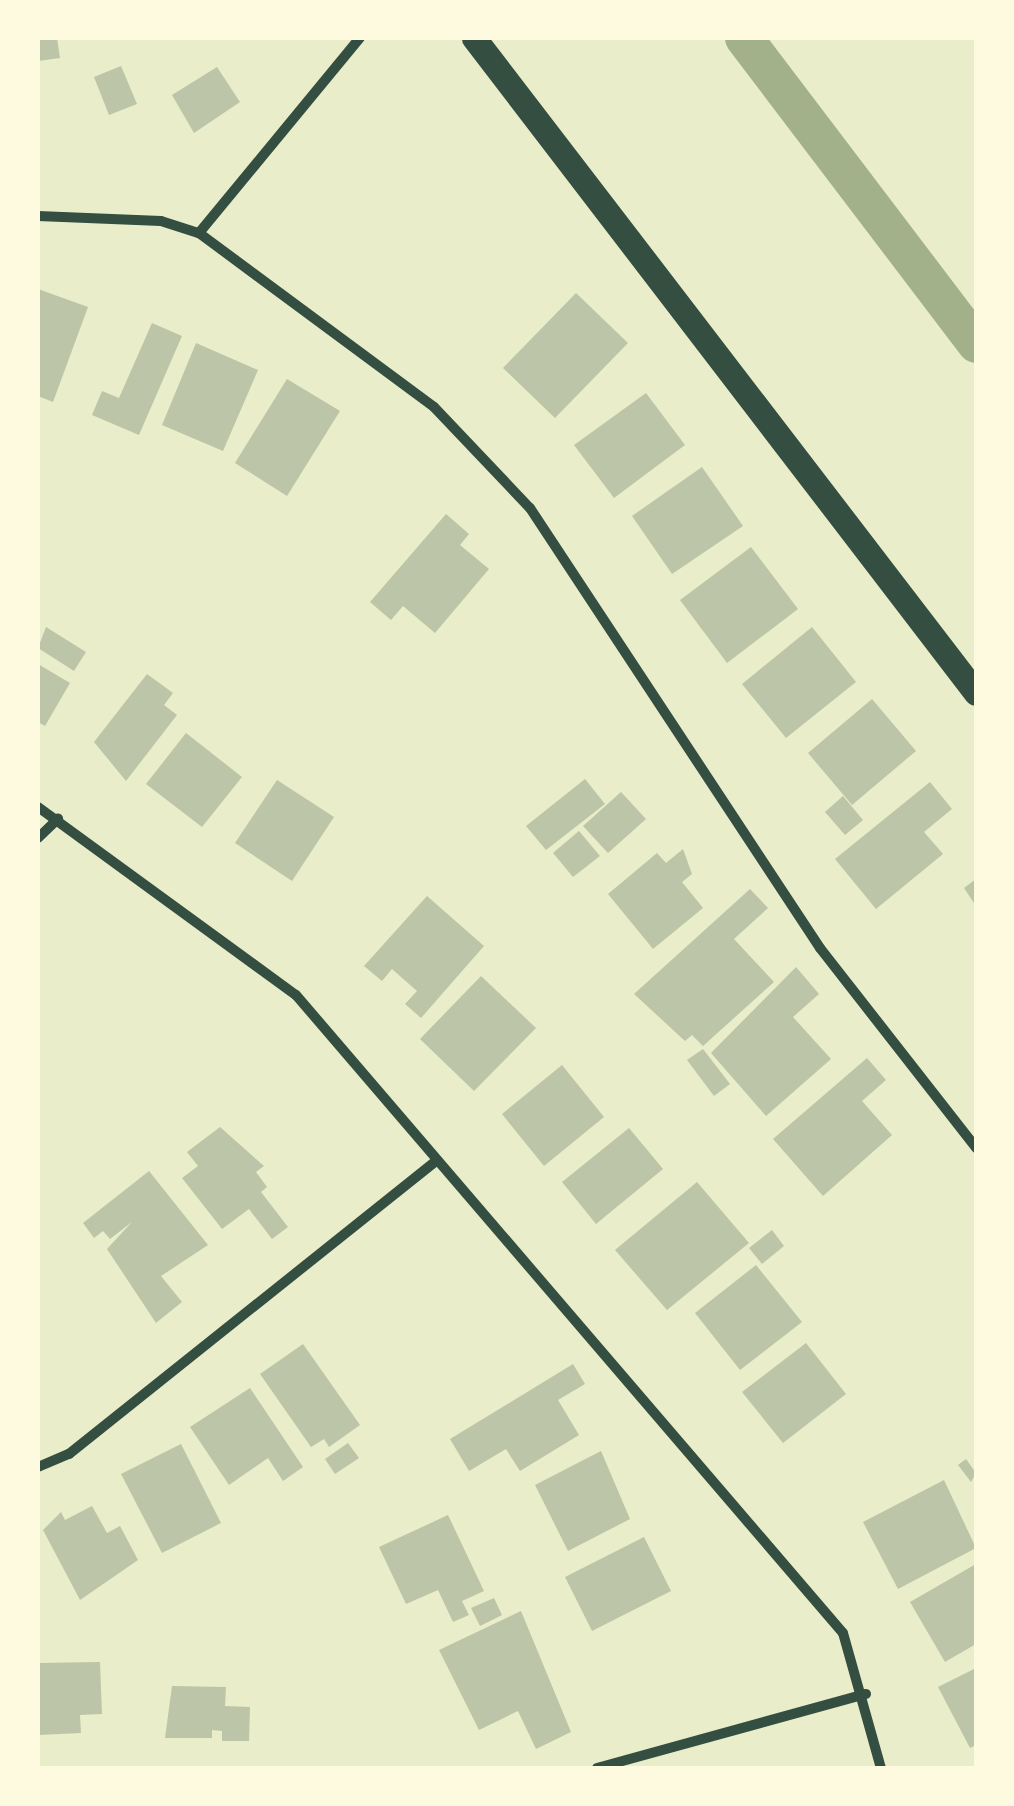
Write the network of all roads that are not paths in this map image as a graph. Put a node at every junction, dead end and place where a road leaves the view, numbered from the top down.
1 (360, 38) edge
2 (474, 38) edge
3 (38, 216) edge
4 (199, 233) junction
5 (976, 692) edge
6 (38, 807) edge
7 (58, 819) junction
8 (38, 838) edge
9 (976, 1148) edge
10 (436, 1161) junction
11 (38, 1467) edge
12 (866, 1694) junction
13 (597, 1768) edge
14 (882, 1768) edge

1 - 4 street
2 - 5 main road
3 - 4 street
4 - 9 street
6 - 7 street
7 - 8 street
7 - 10 street
10 - 11 street
10 - 12 street
12 - 13 street
12 - 14 street

